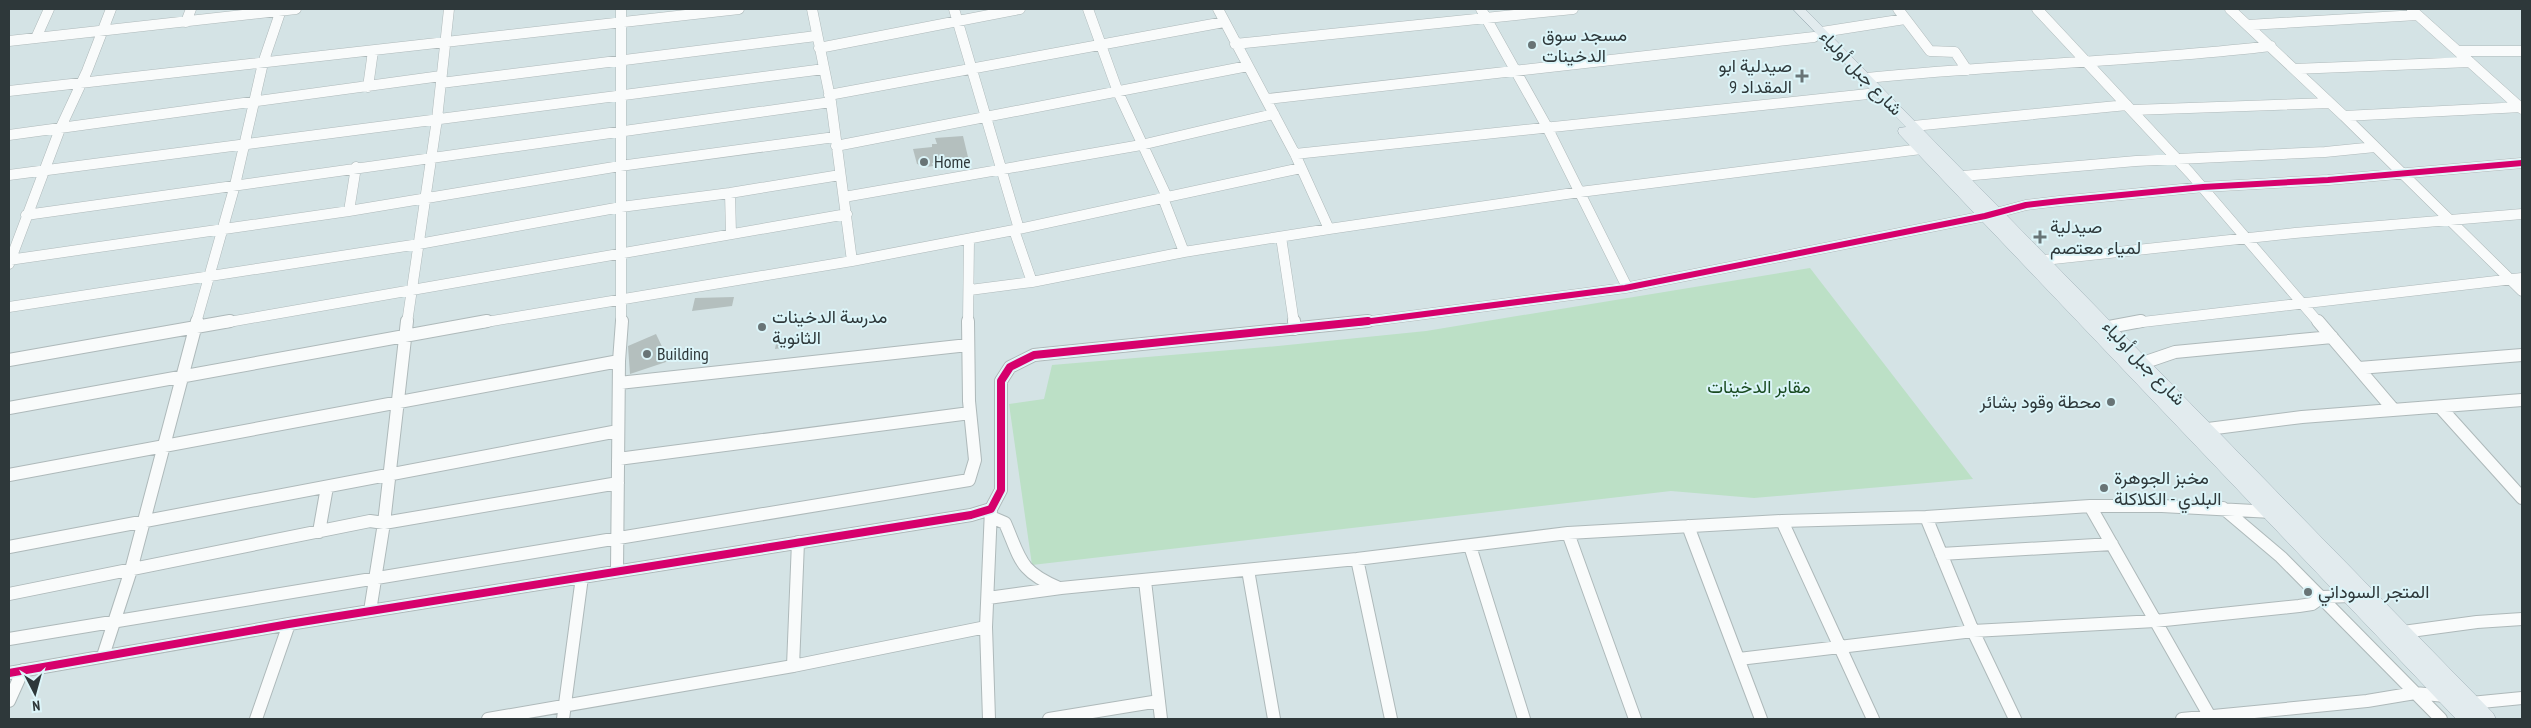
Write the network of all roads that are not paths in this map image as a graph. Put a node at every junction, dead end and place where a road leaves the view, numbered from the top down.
1 (49, 9) edge
2 (111, 9) edge
3 (191, 9) edge
4 (296, 9) edge
5 (450, 9) edge
6 (621, 9) edge
7 (739, 9) edge
8 (812, 9) edge
9 (954, 9) edge
10 (1020, 9) edge
11 (1088, 9) edge
12 (1218, 9) edge
13 (1574, 9) edge
14 (1788, 9) edge
15 (1799, 9) edge
16 (1898, 9) edge
17 (2040, 9) edge
18 (2230, 9) edge
19 (281, 10) junction
20 (2415, 12) edge
21 (1484, 13) edge
22 (1905, 20) junction
23 (186, 22) junction
24 (621, 22) junction
25 (958, 22) junction
26 (1224, 22) junction
27 (2248, 25) junction
28 (102, 31) junction
29 (1818, 34) junction
30 (816, 36) junction
31 (36, 38) junction
32 (9, 41) edge
33 (1100, 43) junction
34 (444, 44) junction
35 (1236, 44) junction
36 (2271, 46) junction
37 (818, 48) junction
38 (2522, 50) edge
39 (374, 51) junction
40 (2458, 51) junction
41 (621, 61) junction
42 (2086, 61) junction
43 (2470, 62) junction
44 (263, 63) junction
45 (1248, 66) junction
46 (824, 69) junction
47 (970, 69) junction
48 (2294, 69) junction
49 (1967, 70) junction
50 (1515, 71) junction
51 (441, 79) junction
52 (80, 84) junction
53 (1868, 86) junction
54 (368, 87) junction
55 (9, 91) edge
56 (1118, 92) junction
57 (621, 96) junction
58 (830, 98) junction
59 (1267, 99) junction
60 (256, 102) junction
61 (2330, 103) junction
62 (2521, 107) edge
63 (2130, 108) junction
64 (1274, 114) junction
65 (2344, 116) junction
66 (437, 118) junction
67 (986, 118) junction
68 (1913, 126) junction
69 (1547, 127) junction
70 (60, 129) junction
71 (621, 131) junction
72 (9, 135) edge
73 (836, 142) junction
74 (243, 144) junction
75 (1141, 145) junction
76 (2375, 147) junction
77 (1921, 148) junction
78 (1295, 154) junction
79 (431, 157) junction
80 (2177, 158) junction
81 (2522, 163) edge
82 (620, 166) junction
83 (356, 167) junction
84 (1301, 168) junction
85 (43, 170) junction
86 (1003, 170) junction
87 (2402, 174) junction
88 (840, 175) junction
89 (9, 176) edge
90 (1963, 176) junction
91 (235, 185) junction
92 (2203, 188) junction
93 (1580, 192) junction
94 (730, 193) junction
95 (844, 197) junction
96 (1165, 197) junction
97 (425, 199) junction
98 (621, 207) junction
99 (348, 211) junction
100 (847, 214) junction
101 (1992, 214) junction
102 (2522, 214) edge
103 (26, 215) junction
104 (2450, 220) junction
105 (222, 229) junction
106 (1017, 229) junction
107 (1329, 229) junction
108 (731, 234) junction
109 (1281, 238) junction
110 (969, 239) junction
111 (2246, 239) junction
112 (419, 244) junction
113 (621, 252) junction
114 (1184, 252) junction
115 (2044, 260) junction
116 (9, 261) edge
117 (852, 261) junction
118 (209, 277) junction
119 (2522, 278) edge
120 (2510, 279) junction
121 (1032, 282) junction
122 (413, 288) junction
123 (1627, 288) junction
124 (970, 290) junction
125 (2522, 291) edge
126 (623, 300) junction
127 (2303, 304) junction
128 (9, 308) edge
129 (195, 327) junction
130 (2109, 327) junction
131 (1295, 329) junction
132 (405, 337) junction
133 (2332, 337) junction
134 (968, 345) junction
135 (2522, 355) edge
136 (9, 360) edge
137 (619, 361) junction
138 (2137, 365) junction
139 (2359, 368) junction
140 (183, 377) junction
141 (619, 383) junction
142 (2522, 400) edge
143 (398, 401) junction
144 (2440, 407) junction
145 (9, 408) edge
146 (2393, 409) junction
147 (970, 413) junction
148 (2208, 429) junction
149 (618, 432) junction
150 (164, 446) junction
151 (618, 459) junction
152 (9, 475) edge
153 (389, 476) junction
154 (618, 483) junction
155 (327, 487) junction
156 (2522, 498) edge
157 (2090, 506) junction
158 (2223, 508) junction
159 (2278, 510) junction
160 (991, 513) junction
161 (1926, 517) junction
162 (144, 521) junction
163 (1782, 521) junction
164 (384, 523) junction
165 (1688, 526) junction
166 (320, 532) junction
167 (1568, 533) junction
168 (619, 537) junction
169 (798, 542) junction
170 (2112, 544) junction
171 (1470, 546) junction
172 (9, 547) edge
173 (1941, 554) junction
174 (1357, 559) junction
175 (131, 570) junction
176 (1248, 570) junction
177 (617, 571) junction
178 (582, 577) junction
179 (375, 579) junction
180 (1145, 581) junction
181 (1061, 588) junction
182 (9, 594) edge
183 (2351, 596) junction
184 (2322, 597) junction
185 (988, 598) junction
186 (370, 611) junction
187 (2522, 619) edge
188 (2155, 620) junction
189 (115, 622) junction
190 (288, 624) junction
191 (986, 627) junction
192 (1973, 630) junction
193 (2403, 632) junction
194 (9, 639) edge
195 (1839, 646) junction
196 (103, 656) junction
197 (1739, 659) junction
198 (793, 666) junction
199 (23, 670) junction
200 (9, 673) edge
201 (2415, 693) junction
202 (2445, 696) junction
203 (2522, 698) edge
204 (1159, 701) junction
205 (9, 702) edge
206 (2472, 703) junction
207 (564, 713) edge
208 (2210, 715) junction
209 (2257, 715) edge
210 (256, 719) edge
211 (488, 719) edge
212 (988, 719) edge
213 (1049, 719) edge
214 (1161, 719) edge
215 (1274, 719) edge
216 (1391, 719) edge
217 (1524, 719) edge
218 (1635, 719) edge
219 (1761, 719) edge
220 (1873, 719) edge
221 (2015, 719) edge
222 (2182, 719) edge
223 (2441, 719) edge
224 (2468, 719) edge
225 (2487, 719) edge

1 - 31 street
2 - 28 street
3 - 23 street
4 - 19 street
5 - 34 street
6 - 24 street
7 - 24 street
8 - 30 street
9 - 25 street
10 - 25 street
11 - 33 street
12 - 26 street
13 - 21 street
14 - 29 main road, شارع جبل أولياء
15 - 29 main road, شارع جبل أولياء
16 - 22 street
17 - 42 street
18 - 27 street
19 - 23 street
19 - 44 street
20 - 27 street
20 - 40 street
21 - 35 street
21 - 50 street
22 - 29 street
22 - 49 street
23 - 28 street
24 - 34 street
24 - 41 street
25 - 37 street
25 - 47 street
26 - 33 street
26 - 35 street
27 - 36 street
28 - 31 street
28 - 52 street
29 - 50 street
29 - 53 main road, شارع جبل أولياء
30 - 37 street
30 - 41 street
31 - 32 street
33 - 47 street
33 - 56 street
34 - 39 street
34 - 51 street
35 - 45 street
36 - 42 street
36 - 48 street
37 - 46 street
38 - 40 street
39 - 44 street
39 - 54 street
40 - 43 street
41 - 51 street
41 - 57 street
42 - 49 street
42 - 63 street
43 - 48 street
43 - 62 street
44 - 52 street
44 - 60 street
45 - 56 street
45 - 59 street
46 - 57 street
46 - 58 street
47 - 58 street
47 - 67 street
48 - 61 street
49 - 53 street
50 - 59 street
50 - 69 street
51 - 54 street
51 - 66 street
52 - 55 street
52 - 70 street
53 - 68 main road, شارع جبل أولياء
53 - 69 street
53 - 77 main road, شارع جبل أولياء
54 - 60 street
56 - 67 street
56 - 75 street
57 - 66 street
57 - 71 street
58 - 71 street
58 - 73 street
59 - 64 street
60 - 70 street
60 - 74 street
61 - 63 street
61 - 65 street
62 - 65 street
63 - 68 street
63 - 80 street
64 - 75 street
64 - 78 street
65 - 76 street
66 - 74 street
66 - 79 street
67 - 73 street
67 - 86 street
68 - 90 main road, شارع جبل أولياء
69 - 78 street
69 - 93 street
70 - 72 street
70 - 85 street
71 - 79 street
71 - 82 street
73 - 82 street
73 - 88 street
74 - 85 street
74 - 91 street
75 - 86 street
75 - 96 street
76 - 80 street
76 - 87 street
77 - 93 street
77 - 101 main road, شارع جبل أولياء
78 - 84 street
79 - 83 street
79 - 97 street
80 - 90 street
80 - 92 street
81 - 87 street
82 - 97 street
82 - 98 street
83 - 91 street
83 - 99 street
84 - 96 street
84 - 107 street
85 - 89 street
85 - 103 street
86 - 95 street
86 - 106 street
87 - 92 street
87 - 104 street
88 - 94 street
88 - 95 street
90 - 101 main road, شارع جبل أولياء
91 - 103 street
91 - 105 street
92 - 101 street
92 - 111 street
93 - 107 street
93 - 123 street
94 - 98 street
94 - 108 street
95 - 100 street
96 - 106 street
96 - 114 street
97 - 99 street
97 - 112 street
98 - 112 street
98 - 113 street
99 - 105 street
100 - 108 street
100 - 117 street
101 - 115 main road, شارع جبل أولياء
101 - 123 street
101 - 138 main road, شارع جبل أولياء
102 - 104 street
103 - 116 street
104 - 111 street
104 - 120 street
105 - 116 street
105 - 118 street
106 - 110 street
106 - 121 street
107 - 109 street
108 - 113 street
109 - 114 street
109 - 131 street
110 - 117 street
110 - 124 street
111 - 115 street
111 - 127 street
112 - 118 street
112 - 122 street
113 - 122 street
113 - 126 street
114 - 121 street
115 - 130 main road, شارع جبل أولياء
117 - 126 street
118 - 128 street
118 - 129 street
119 - 120 street
120 - 125 street
120 - 127 street
121 - 124 street
122 - 129 street
122 - 132 street
123 - 131 street
124 - 134 street
126 - 132 street
126 - 137 street
127 - 130 street
127 - 133 street
129 - 136 street
129 - 140 street
130 - 138 main road, شارع جبل أولياء
131 - 160 street
132 - 140 street
132 - 143 street
133 - 138 street
133 - 139 street
134 - 141 street
134 - 147 street
135 - 139 street
137 - 141 street
137 - 143 street
138 - 148 main road, شارع جبل أولياء
138 - 159 main road, شارع جبل أولياء
139 - 146 street
140 - 145 street
140 - 150 street
141 - 149 street
142 - 144 street
143 - 150 street
143 - 153 street
144 - 146 street
144 - 156 street
146 - 148 street
147 - 151 street
147 - 168 street
148 - 159 main road, شارع جبل أولياء
149 - 151 street
149 - 153 street
150 - 152 street
150 - 162 street
151 - 154 street
153 - 155 street
153 - 164 street
154 - 164 street
154 - 168 street
155 - 162 street
155 - 166 street
157 - 158 street
157 - 161 street
157 - 170 street
158 - 159 street
158 - 184 street
159 - 183 main road, شارع جبل أولياء
159 - 193 main road, شارع جبل أولياء
160 - 169 street
160 - 181 street
160 - 185 street
161 - 163 street
161 - 173 street
162 - 172 street
162 - 175 street
163 - 165 street
163 - 195 street
164 - 166 street
164 - 179 street
165 - 167 street
165 - 197 street
166 - 175 street
167 - 171 street
167 - 218 street
168 - 177 street
168 - 179 street
169 - 177 street
169 - 198 street
170 - 173 street
170 - 188 street
171 - 174 street
171 - 217 street
173 - 192 street
174 - 176 street
174 - 216 street
175 - 182 street
175 - 189 street
176 - 180 street
176 - 215 street
177 - 178 street
178 - 186 street
178 - 207 street
179 - 186 street
179 - 189 street
180 - 181 street
180 - 204 street
181 - 185 street
183 - 184 street
183 - 202 main road, شارع جبل أولياء
184 - 188 street
184 - 201 street
185 - 191 street
186 - 190 street
187 - 193 street
188 - 192 street
188 - 208 street
189 - 194 street
189 - 196 street
190 - 196 street
190 - 210 street
191 - 198 street
191 - 212 street
192 - 195 street
192 - 221 street
193 - 206 main road, شارع جبل أولياء
195 - 197 street
195 - 220 street
196 - 199 street
197 - 219 street
198 - 207 street
199 - 200 street
199 - 205 street
201 - 202 street
201 - 209 street
201 - 223 street
202 - 224 main road, شارع جبل أولياء
203 - 206 street
204 - 213 street
204 - 214 street
206 - 225 main road, شارع جبل أولياء
207 - 211 street
208 - 209 street
208 - 222 street

